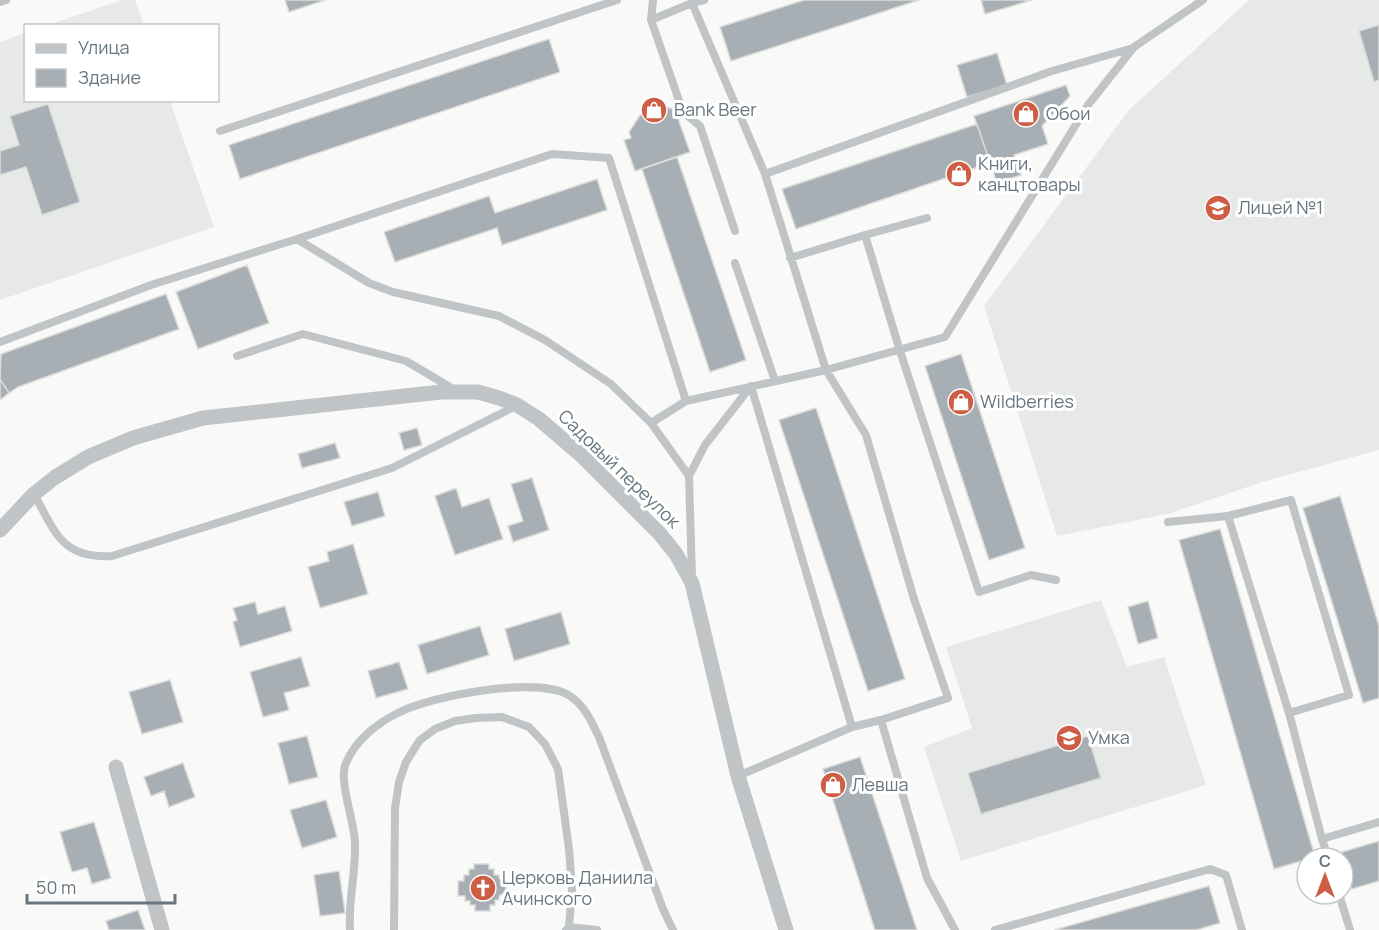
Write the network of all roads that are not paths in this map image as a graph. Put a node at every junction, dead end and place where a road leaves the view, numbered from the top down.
1 (6, 0) edge
2 (616, 0) edge
3 (653, 0) edge
4 (704, 0) edge
5 (1203, 0) edge
6 (0, 2) edge
7 (692, 3) junction
8 (651, 20) junction
9 (1134, 47) junction
10 (220, 131) dead end
11 (765, 174) junction
12 (927, 218) dead end
13 (735, 231) dead end
14 (865, 235) junction
15 (297, 239) junction
16 (790, 258) junction
17 (735, 263) dead end
18 (0, 342) edge
19 (900, 351) junction
20 (237, 356) dead end
21 (826, 370) junction
22 (775, 381) junction
23 (752, 386) junction
24 (457, 391) junction
25 (686, 401) junction
26 (517, 405) junction
27 (651, 423) junction
28 (689, 476) junction
29 (33, 494) junction
30 (1228, 516) junction
31 (1168, 522) dead end
32 (0, 530) edge
33 (1056, 580) dead end
34 (692, 583) junction
35 (1289, 713) junction
36 (881, 720) junction
37 (852, 727) junction
38 (116, 767) dead end
39 (738, 776) junction
40 (1379, 822) edge
41 (1322, 838) junction
42 (1324, 846) edge
43 (1343, 906) edge
44 (568, 928) edge
45 (162, 930) edge
46 (350, 930) edge
47 (394, 930) edge
48 (597, 930) edge
49 (673, 930) edge
50 (786, 930) edge
51 (955, 930) edge
52 (995, 930) edge
53 (1242, 930) edge
54 (1350, 930) edge

1 - 6 lane
2 - 10 lane
3 - 8 lane
4 - 7 lane
5 - 9 lane
7 - 8 lane
7 - 11 lane
8 - 13 lane
9 - 11 lane
9 - 19 lane
11 - 16 lane
12 - 14 lane
14 - 16 lane
14 - 19 lane
15 - 18 lane
15 - 25 lane
15 - 27 lane
16 - 21 lane
17 - 22 lane
19 - 21 lane
19 - 33 lane
20 - 24 lane
21 - 22 lane
21 - 36 lane
22 - 23 lane
23 - 25 lane
23 - 28 lane
23 - 37 lane
24 - 26 street, Садовый переулок
24 - 29 street, Садовый переулок
25 - 27 lane
26 - 29 lane
26 - 34 street, Садовый переулок
27 - 28 lane
28 - 34 lane
29 - 32 street, Садовый переулок
30 - 31 lane
30 - 35 lane
30 - 35 lane
34 - 39 street, Садовый переулок
35 - 41 lane
36 - 37 lane
36 - 51 lane
37 - 39 lane
38 - 45 street
39 - 50 street, Садовый переулок
40 - 41 lane
41 - 42 lane
43 - 54 lane
44 - 47 lane
44 - 48 lane
46 - 49 lane
52 - 53 lane

